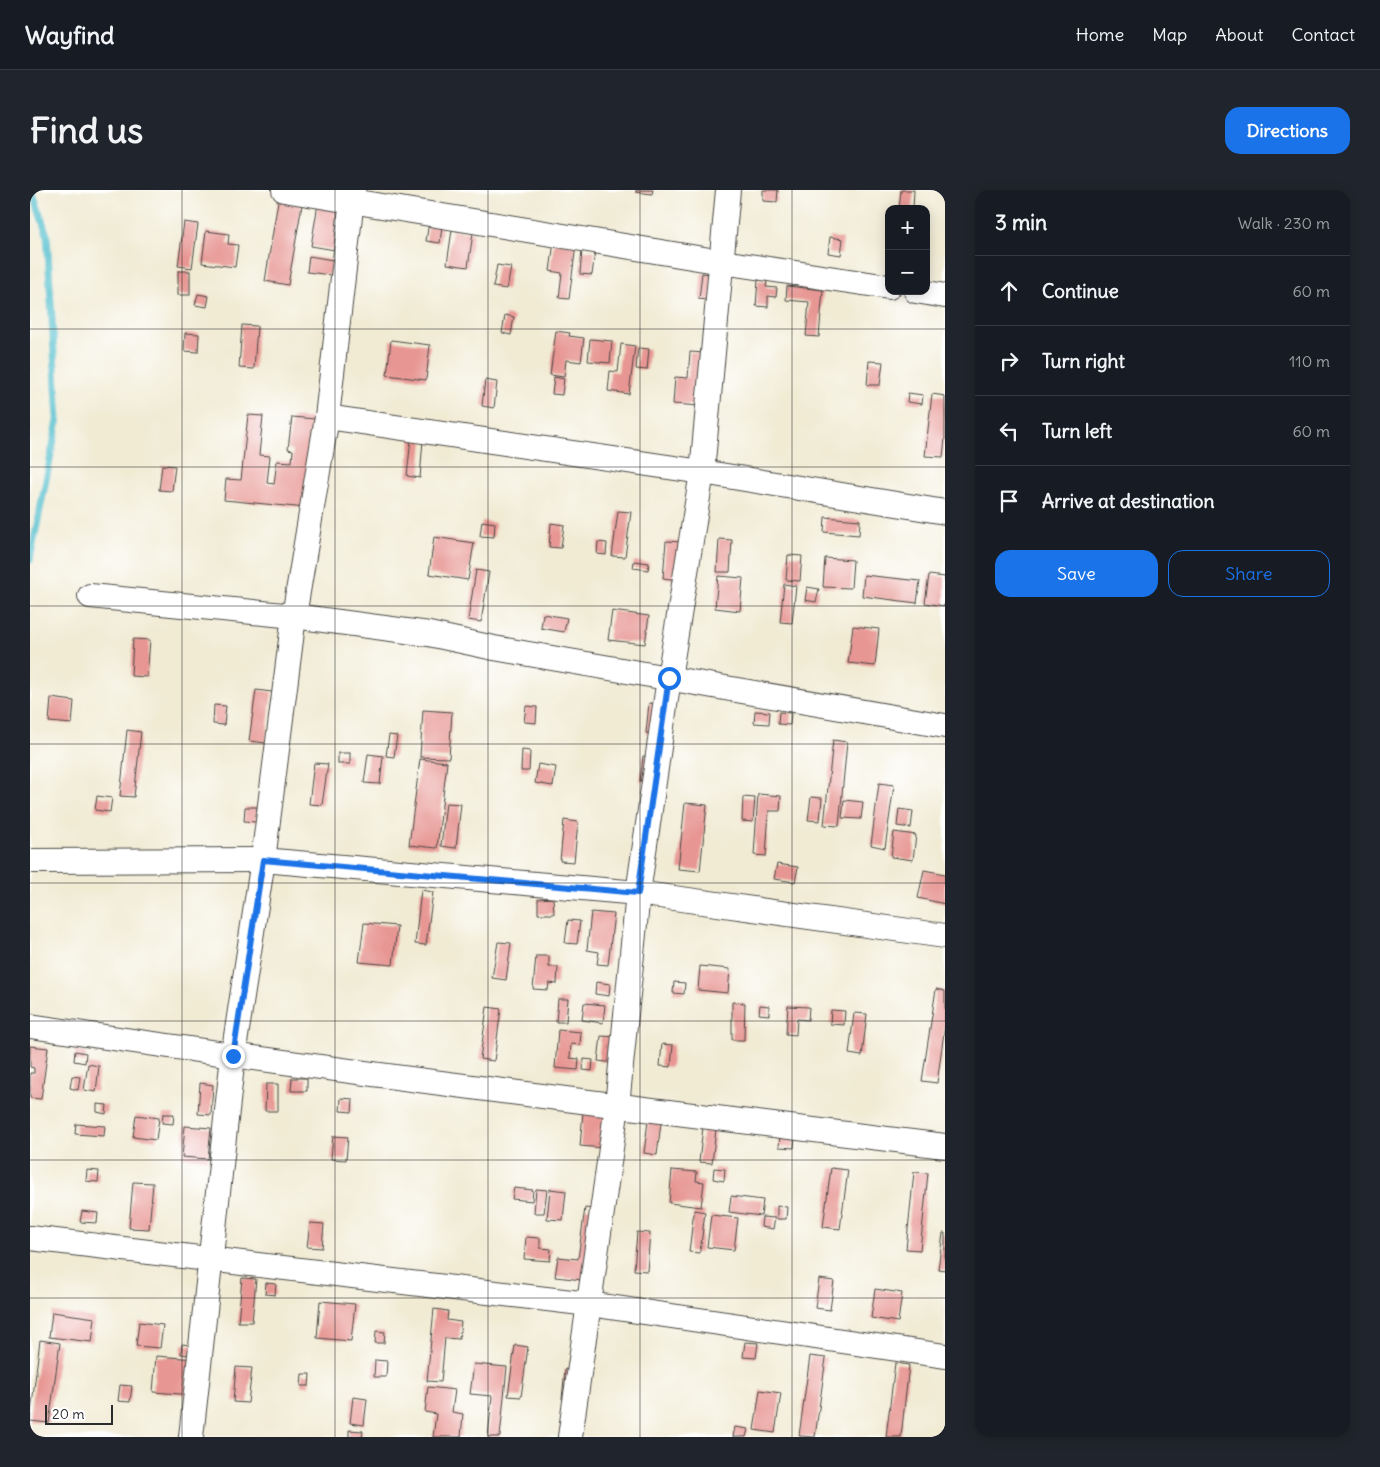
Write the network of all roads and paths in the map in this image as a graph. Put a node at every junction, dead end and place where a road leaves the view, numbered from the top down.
1 (284, 190) edge
2 (728, 190) edge
3 (353, 196) edge
4 (722, 262) junction
5 (885, 286) edge
6 (930, 293) edge
7 (945, 296) edge
8 (327, 417) junction
9 (702, 472) junction
10 (945, 512) edge
11 (90, 596) dead end
12 (294, 616) junction
13 (669, 678) junction
14 (945, 726) edge
15 (263, 860) junction
16 (30, 862) edge
17 (638, 893) junction
18 (945, 936) edge
19 (30, 1026) edge
20 (233, 1056) junction
21 (618, 1106) junction
22 (945, 1146) edge
23 (30, 1238) edge
24 (210, 1258) junction
25 (588, 1304) junction
26 (945, 1356) edge
27 (191, 1437) edge
28 (570, 1437) edge

1 - 3 street
2 - 4 street
3 - 4 street
3 - 8 street
4 - 5 street
4 - 9 street
6 - 7 street
8 - 9 street
8 - 12 street
9 - 10 street
9 - 13 street
11 - 12 street
12 - 13 street
12 - 15 street
13 - 14 street
13 - 17 street
15 - 16 street
15 - 17 street
15 - 20 street
17 - 18 street
17 - 21 street
19 - 20 street
20 - 21 street
20 - 24 street
21 - 22 street
21 - 25 street
23 - 24 street
24 - 25 street
24 - 27 street
25 - 26 street
25 - 28 street

